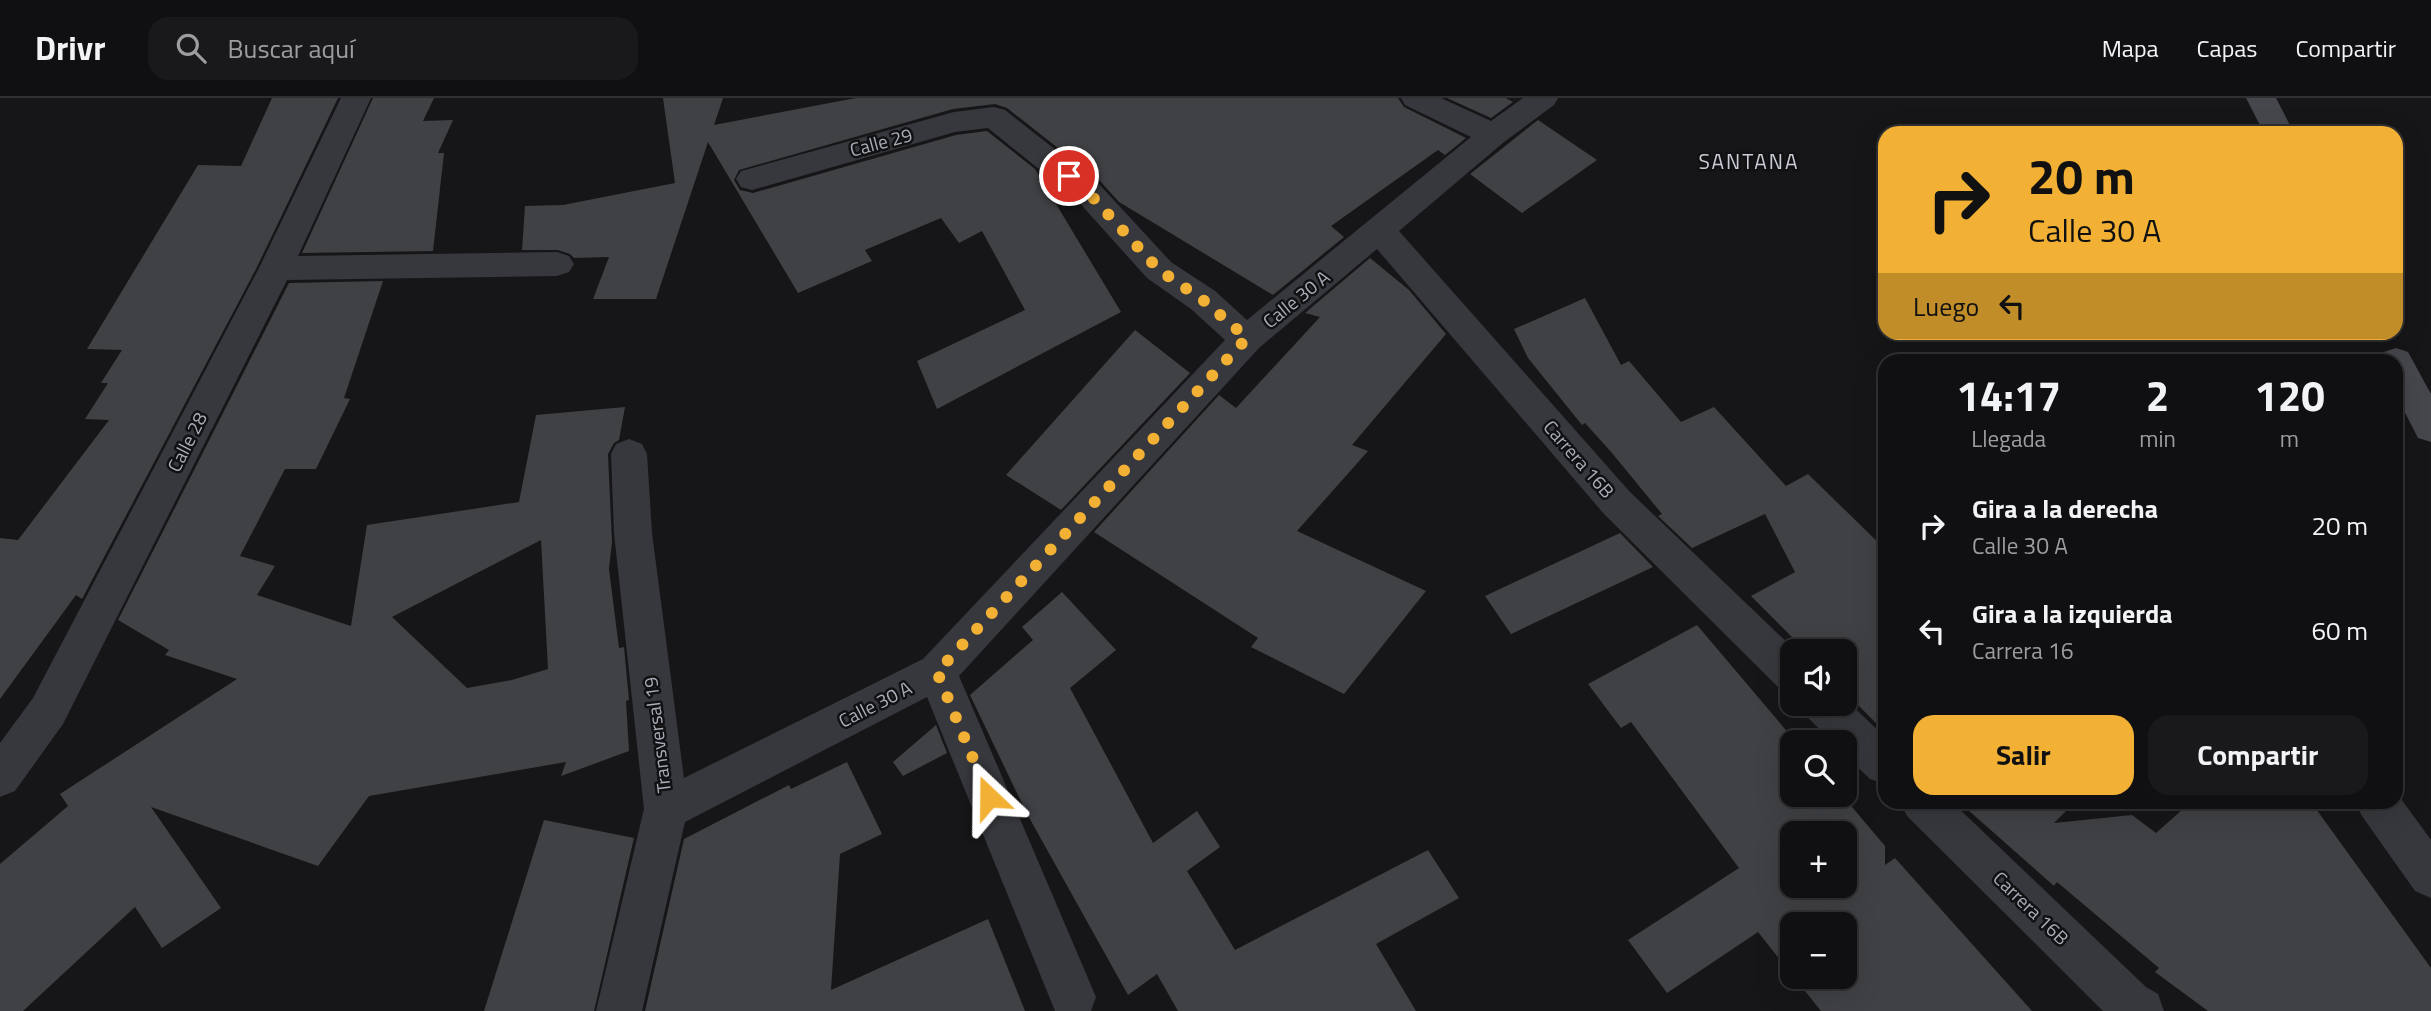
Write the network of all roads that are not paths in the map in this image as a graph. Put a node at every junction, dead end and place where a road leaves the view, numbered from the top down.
1 (356, 98) edge
2 (1416, 98) edge
3 (1543, 98) edge
4 (2261, 98) edge
5 (995, 107) edge
6 (2275, 126) edge
7 (1493, 135) junction
8 (752, 179) dead end
9 (1380, 231) junction
10 (557, 264) dead end
11 (276, 268) junction
12 (1247, 338) junction
13 (2403, 374) edge
14 (2431, 428) edge
15 (629, 454) dead end
16 (1780, 662) edge
17 (937, 672) junction
18 (1834, 716) edge
19 (1878, 758) edge
20 (0, 777) edge
21 (666, 809) junction
22 (1929, 809) edge
23 (2382, 809) edge
24 (2431, 876) edge
25 (1073, 998) dead end
26 (619, 1011) edge
27 (2141, 1011) edge

1 - 11 street, Calle 28
2 - 7 street
3 - 7 street, Calle 30 A
4 - 6 main road
5 - 8 street, Calle 29
5 - 12 street
7 - 9 street, Calle 30 A
9 - 12 street, Calle 30 A
9 - 16 street, Carrera 16B
10 - 11 street
11 - 20 street, Calle 28
12 - 17 street, Calle 30 A
13 - 14 main road
15 - 21 street, Transversal 19
17 - 21 street, Calle 30 A
17 - 25 street
18 - 19 street
21 - 26 street, Transversal 19
22 - 27 street, Carrera 16B
23 - 24 street

